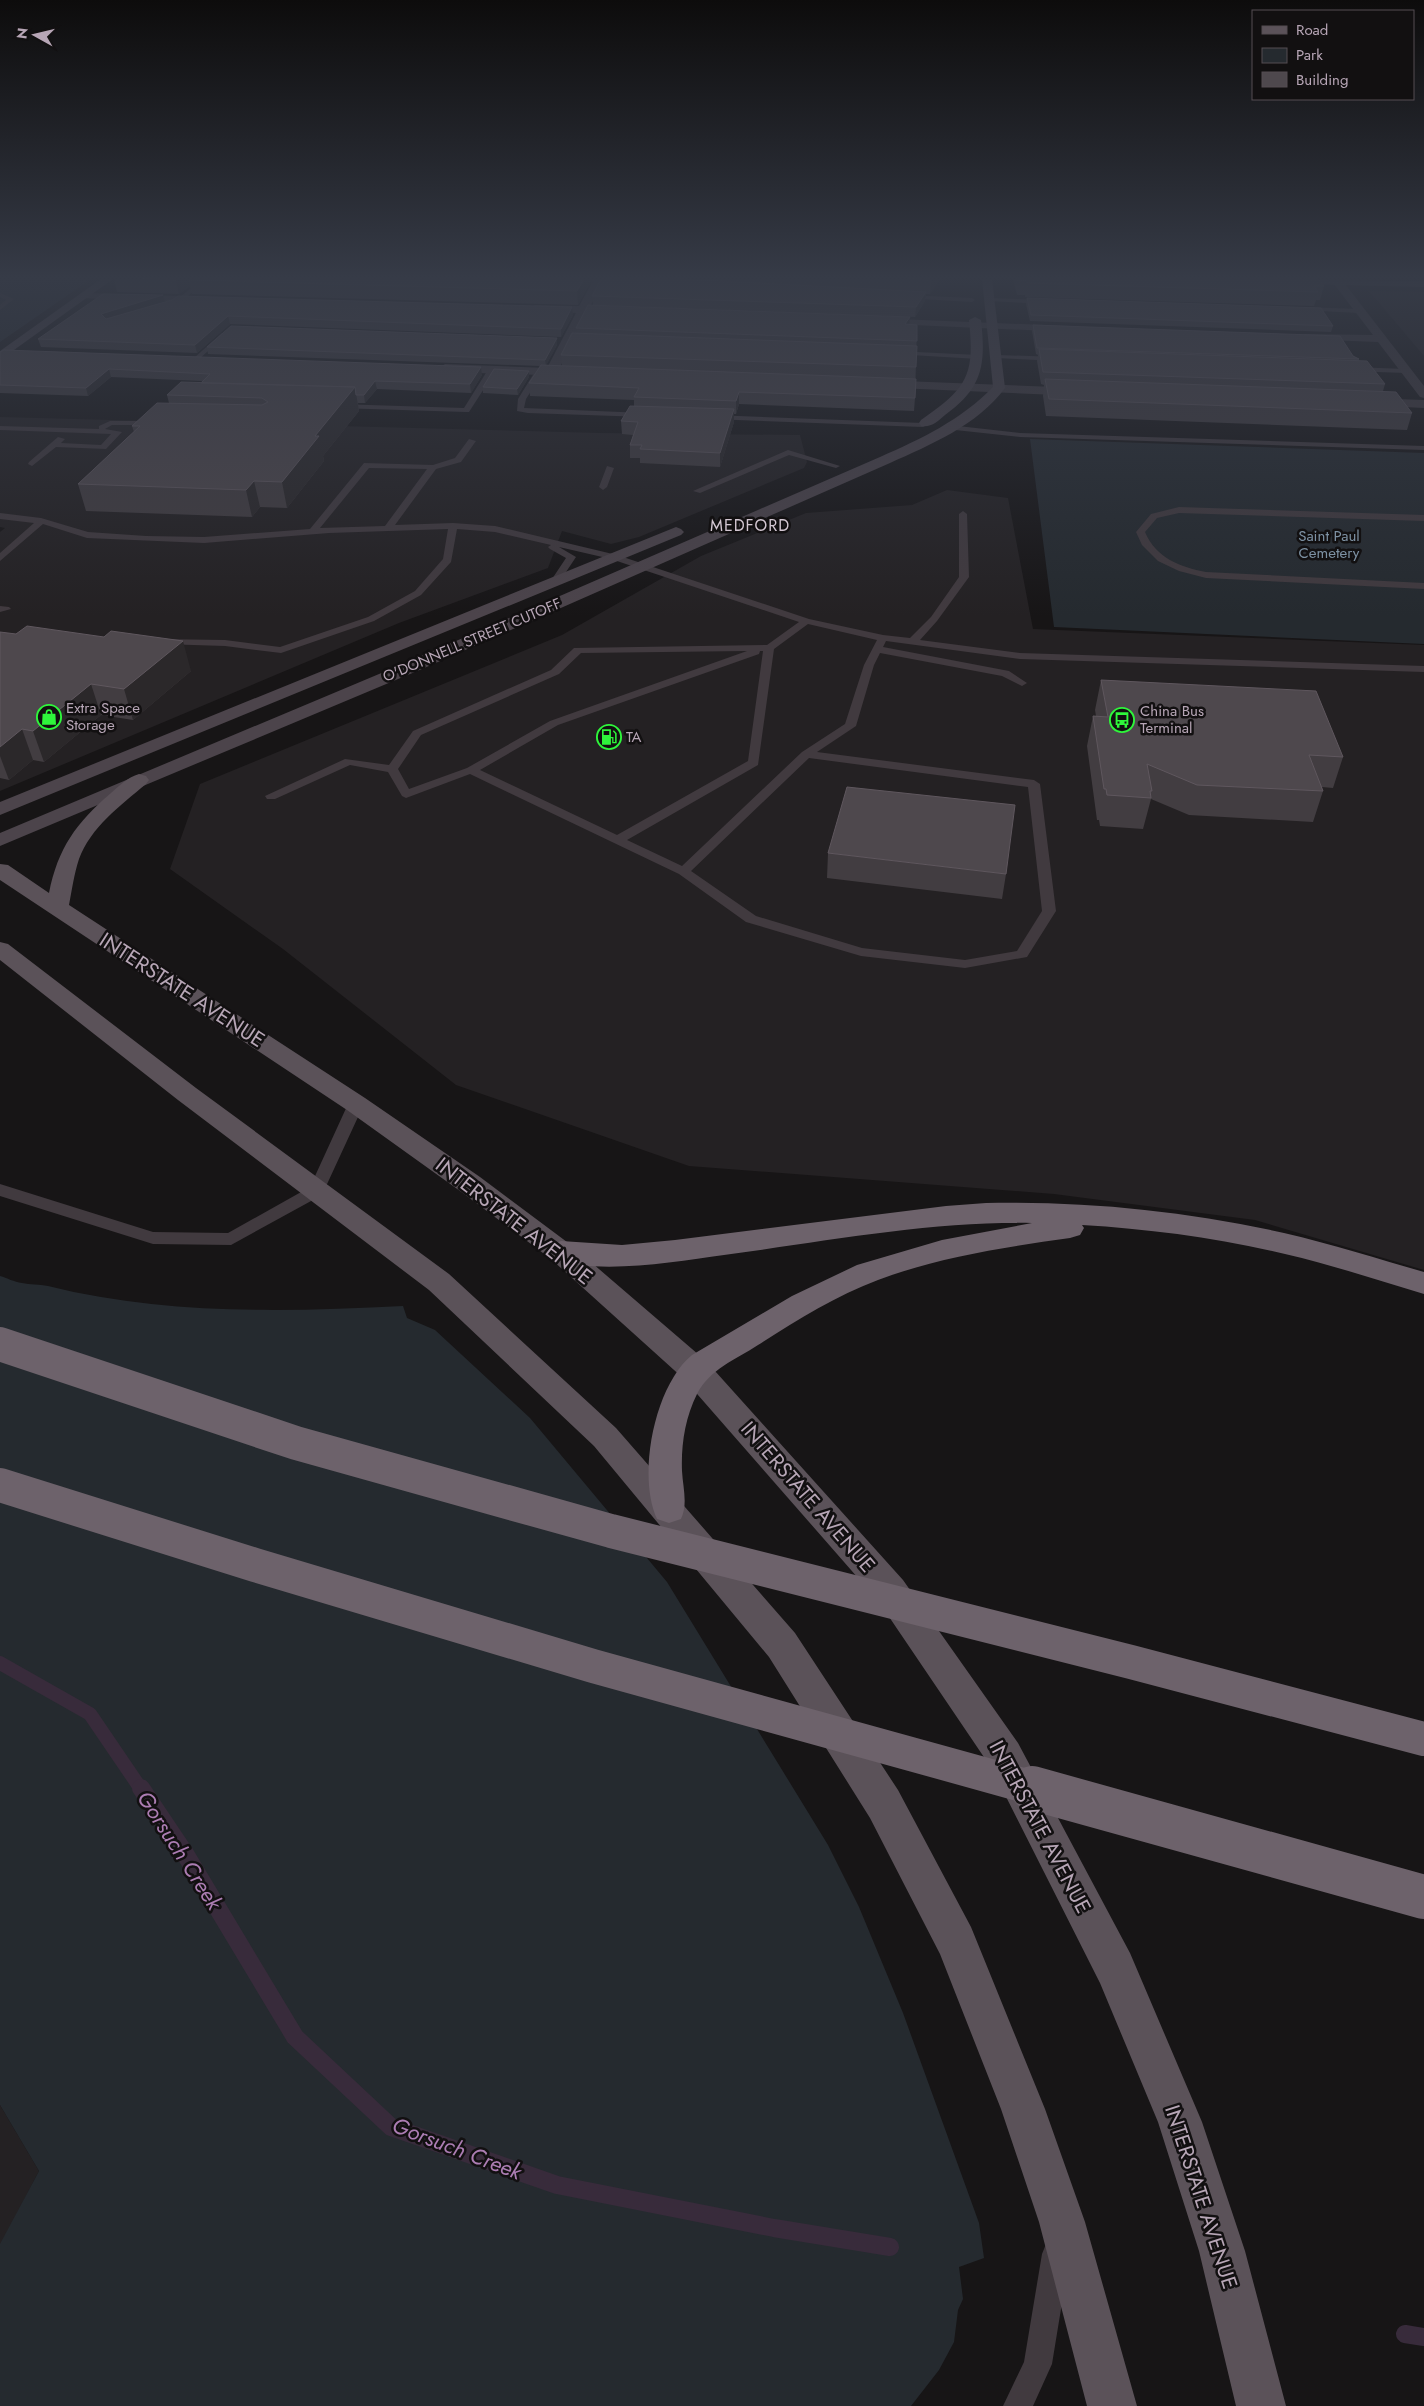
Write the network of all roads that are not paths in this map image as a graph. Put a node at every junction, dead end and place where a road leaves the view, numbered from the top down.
1 (478, 391) edge
2 (529, 391) edge
3 (965, 391) edge
4 (996, 391) edge
5 (1080, 391) edge
6 (1098, 392) edge
7 (1355, 402) edge
8 (1424, 404) edge
9 (330, 406) edge
10 (656, 415) edge
11 (706, 417) edge
12 (168, 423) edge
13 (919, 427) junction
14 (0, 428) edge
15 (945, 430) junction
16 (71, 431) junction
17 (96, 432) junction
18 (472, 441) dead end
19 (890, 442) dead end
20 (54, 445) junction
21 (1424, 448) edge
22 (32, 464) dead end
23 (840, 464) joint
24 (433, 467) junction
25 (610, 468) dead end
26 (818, 473) dead end
27 (603, 487) dead end
28 (697, 491) dead end
29 (963, 514) dead end
30 (0, 516) edge
31 (1424, 518) edge
32 (41, 521) junction
33 (693, 525) dead end
34 (454, 526) junction
35 (388, 528) junction
36 (313, 531) junction
37 (536, 538) junction
38 (614, 557) junction
39 (0, 558) edge
40 (642, 566) junction
41 (557, 579) junction
42 (1424, 586) edge
43 (806, 621) junction
44 (883, 638) junction
45 (148, 640) edge
46 (912, 642) junction
47 (769, 648) junction
48 (877, 649) junction
49 (1021, 665) junction
50 (1424, 669) edge
51 (806, 754) junction
52 (392, 769) junction
53 (471, 770) junction
54 (139, 780) junction
55 (271, 796) dead end
56 (0, 809) edge
57 (0, 840) edge
58 (617, 840) junction
59 (0, 870) edge
60 (683, 872) junction
61 (57, 908) junction
62 (0, 949) edge
63 (356, 1104) junction
64 (0, 1190) edge
65 (316, 1191) junction
66 (1138, 1220) junction
67 (560, 1252) junction
68 (1424, 1283) edge
69 (0, 1344) edge
70 (695, 1370) junction
71 (0, 1485) edge
72 (669, 1509) junction
73 (1424, 1740) edge
74 (1424, 1897) edge
75 (1062, 2222) junction
76 (1018, 2406) edge
77 (1112, 2406) edge
78 (1261, 2406) edge

1 - 9 lane
2 - 10 lane
3 - 13 main road
4 - 15 main road, O'DONNELL STREET CUTOFF
5 - 6 street
7 - 8 street
11 - 13 lane
12 - 17 lane
13 - 19 main road
14 - 16 lane
15 - 21 lane
15 - 40 main road, O'DONNELL STREET CUTOFF
16 - 17 lane
16 - 20 lane
17 - 20 lane
18 - 24 lane
20 - 22 lane
23 - 26 main road
23 - 28 lane
24 - 35 lane
24 - 36 lane
25 - 27 lane
29 - 46 lane
30 - 32 lane
31 - 42 lane
32 - 36 lane
32 - 39 lane
33 - 38 main road, O'DONNELL STREET CUTOFF
34 - 35 lane
34 - 37 lane
34 - 45 lane
35 - 36 lane
37 - 38 lane
37 - 41 lane
38 - 40 lane
38 - 41 main road, O'DONNELL STREET CUTOFF
40 - 43 lane
40 - 54 main road, O'DONNELL STREET CUTOFF
41 - 56 main road, O'DONNELL STREET CUTOFF
43 - 44 lane
43 - 47 lane
44 - 46 lane
44 - 48 lane
46 - 49 lane
47 - 52 lane
47 - 53 lane
47 - 58 lane
48 - 49 lane
48 - 51 lane
49 - 50 lane
51 - 60 lane
51 - 60 lane
52 - 53 lane
52 - 55 lane
53 - 58 lane
54 - 57 main road, O'DONNELL STREET CUTOFF
54 - 61 main road
58 - 60 lane
59 - 61 main road, INTERSTATE AVENUE
61 - 63 main road, INTERSTATE AVENUE
62 - 65 main road
63 - 65 lane
63 - 67 main road, INTERSTATE AVENUE
64 - 65 lane
65 - 72 main road
66 - 67 highway
66 - 68 highway
66 - 70 highway
67 - 70 main road, INTERSTATE AVENUE
69 - 73 highway, bridge
70 - 72 highway
70 - 78 main road, INTERSTATE AVENUE
71 - 74 highway, bridge
72 - 75 main road
75 - 76 lane
75 - 77 main road

